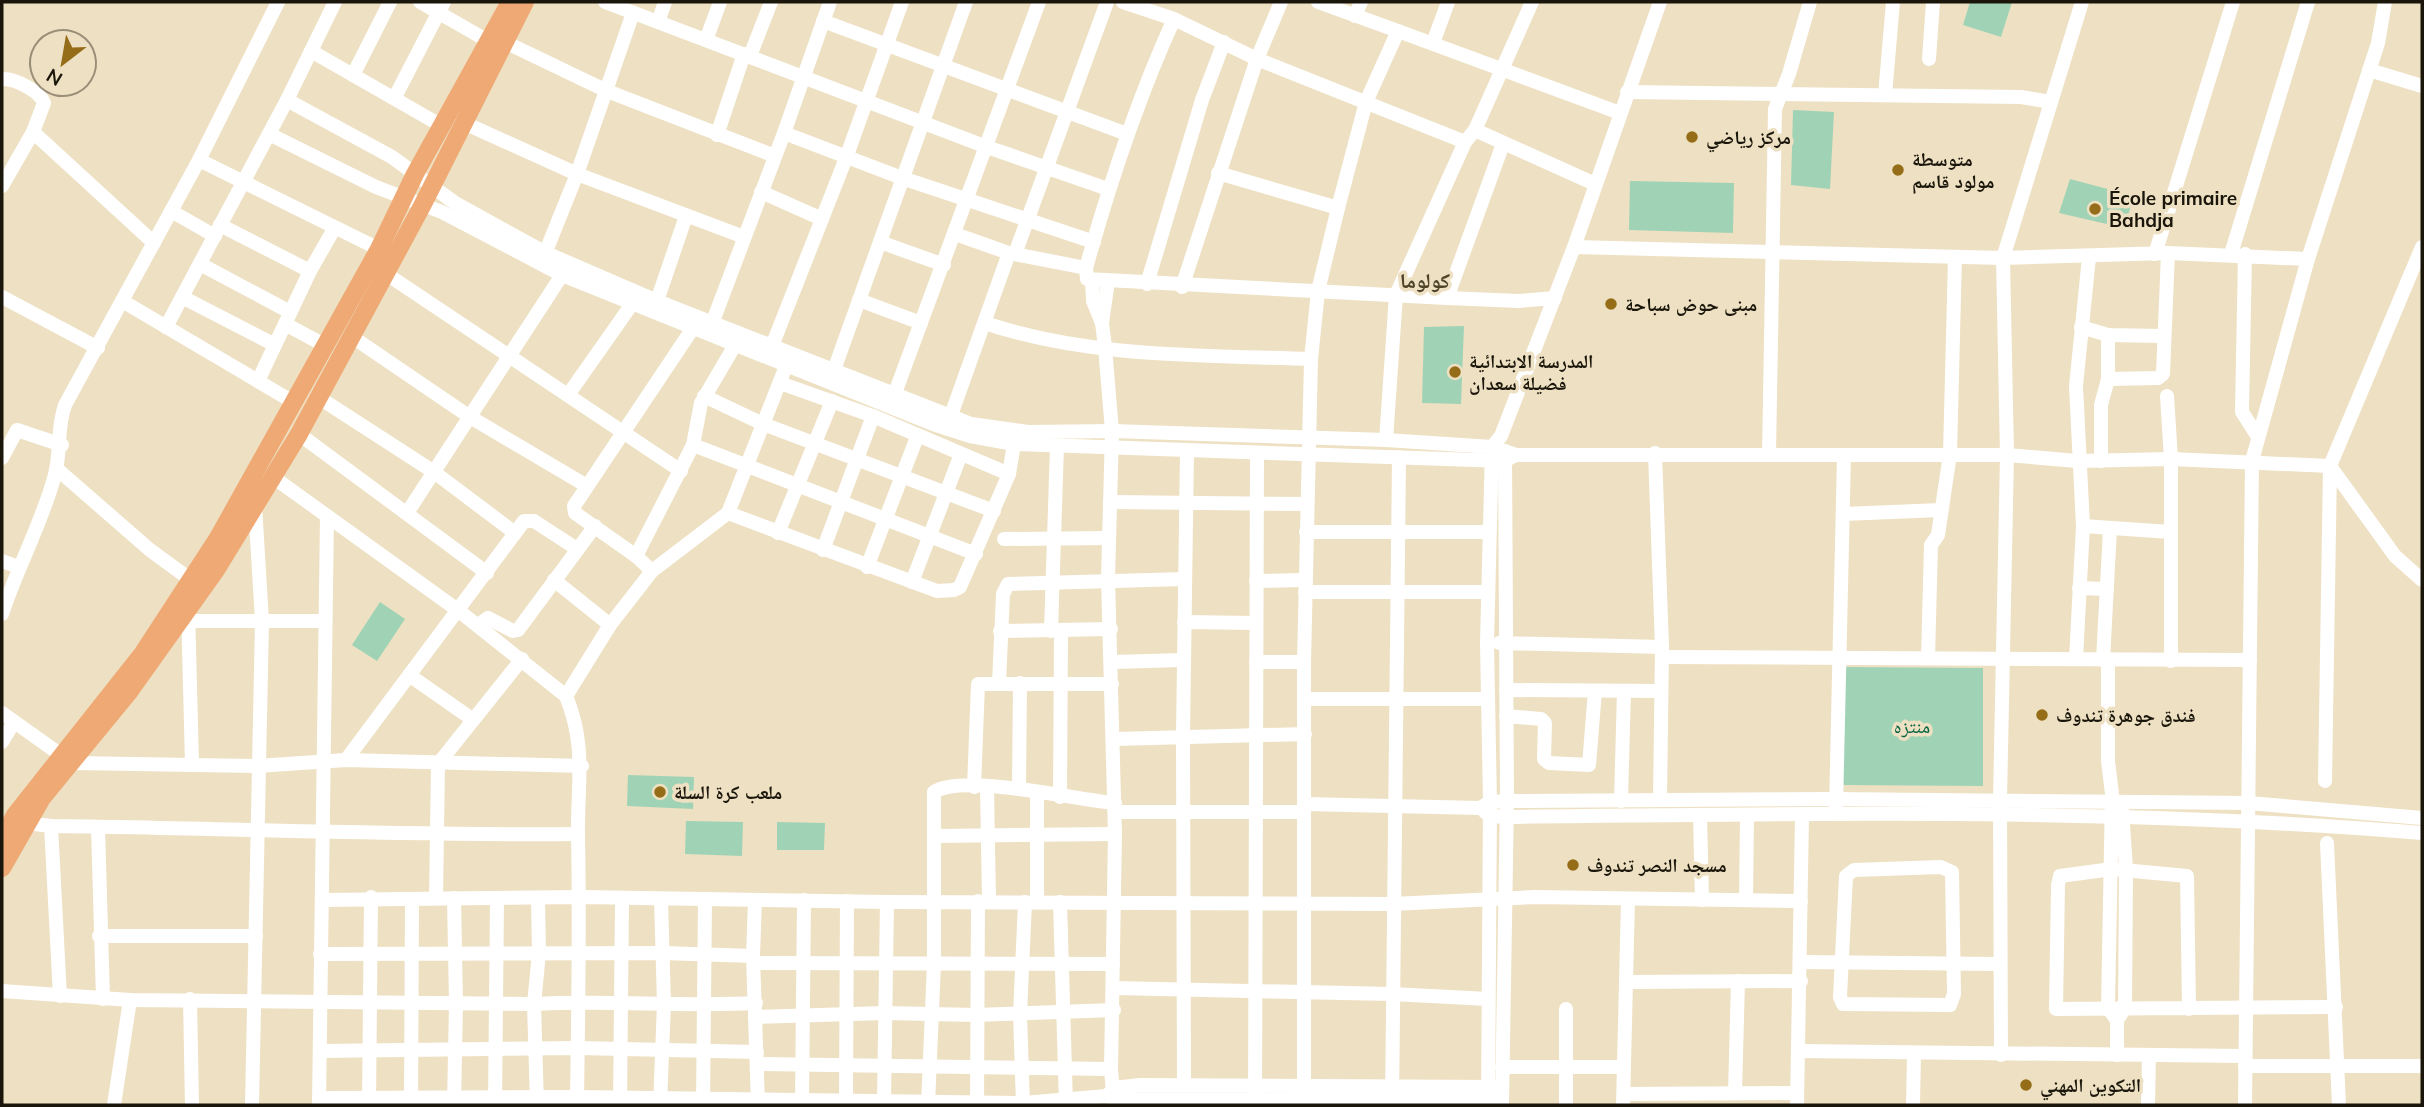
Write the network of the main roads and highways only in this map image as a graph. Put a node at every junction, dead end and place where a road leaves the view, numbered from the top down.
1 (525, 2) edge
2 (504, 4) edge
3 (496, 41) junction
4 (67, 759) junction
5 (2, 841) edge
6 (2, 868) edge

1 - 3 main road
2 - 3 main road
3 - 4 main road
3 - 4 main road
4 - 5 main road
4 - 6 main road

